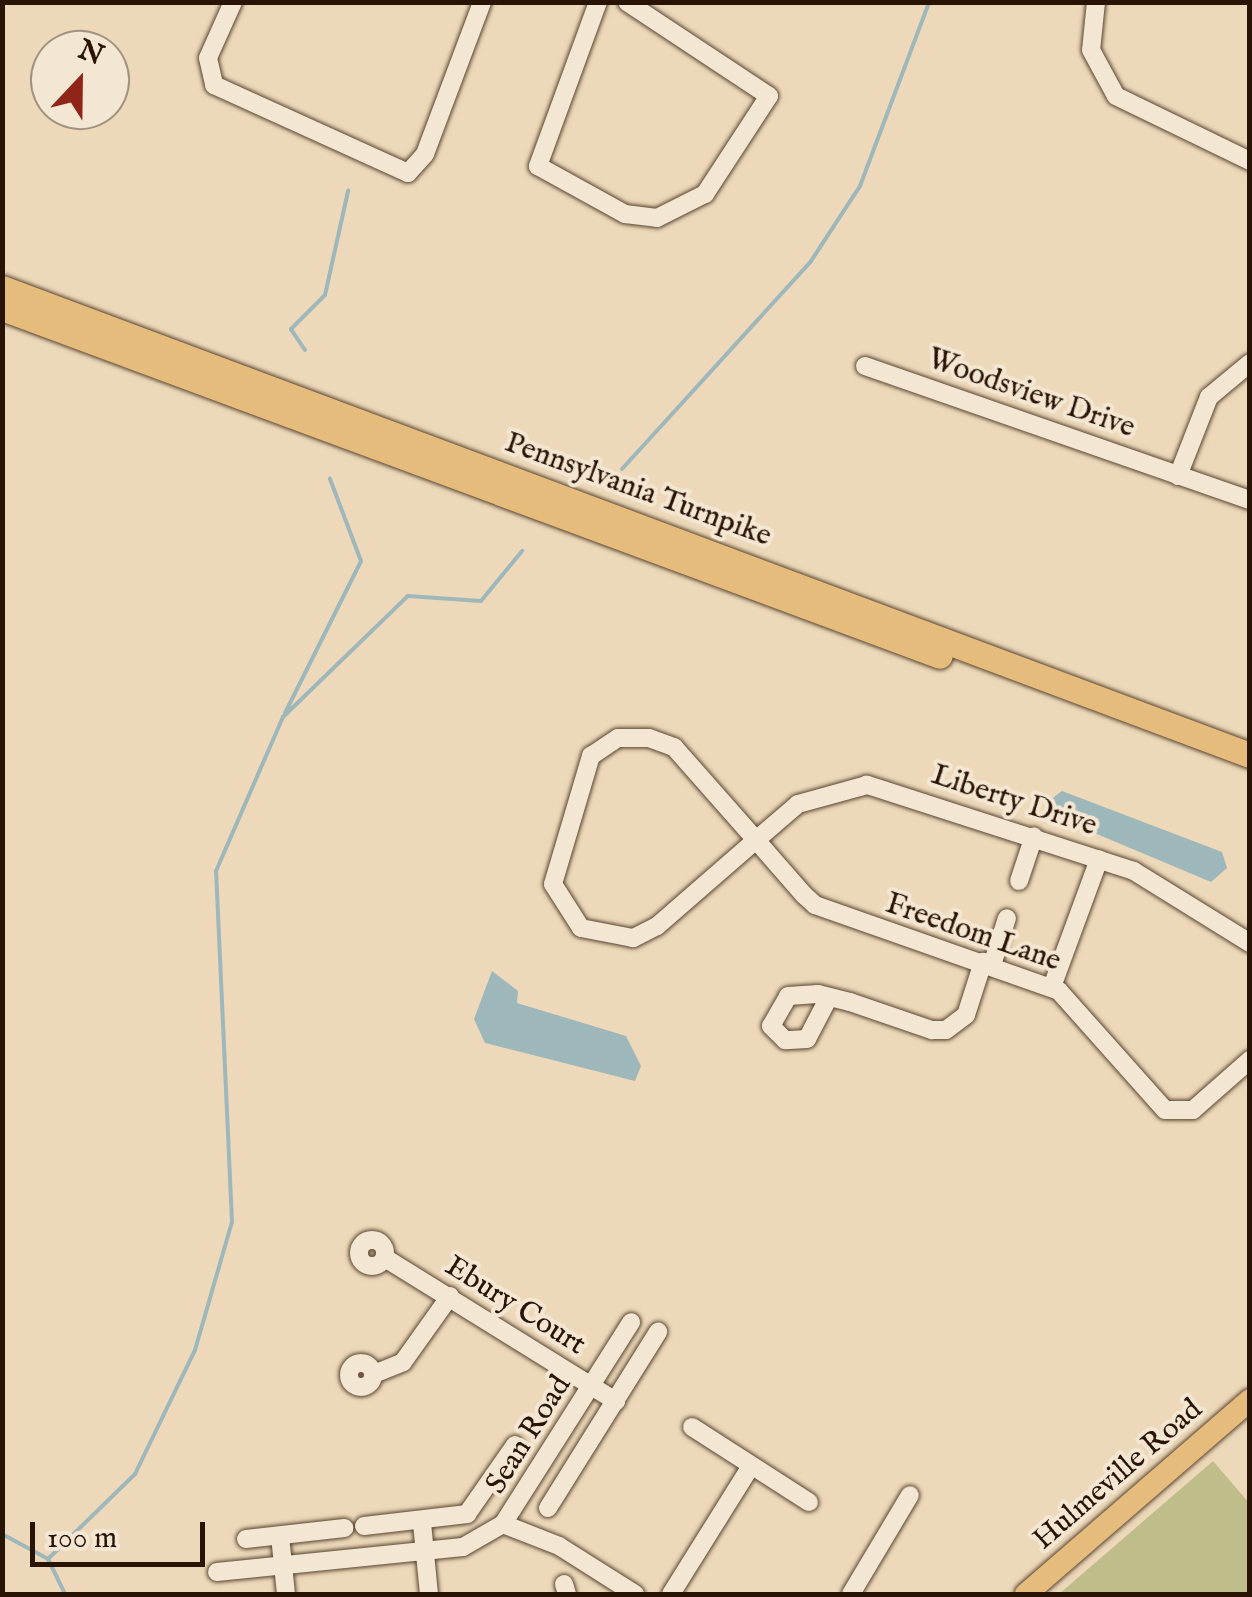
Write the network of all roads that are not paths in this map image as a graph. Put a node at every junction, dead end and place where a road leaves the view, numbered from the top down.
1 (233, 2) edge
2 (482, 2) edge
3 (598, 2) edge
4 (627, 2) edge
5 (1096, 2) edge
6 (1250, 161) edge
7 (2, 288) edge
8 (2, 308) edge
9 (1250, 362) edge
10 (865, 366) dead end
11 (1178, 476) junction
12 (1250, 500) edge
13 (1250, 755) edge
14 (1250, 770) edge
15 (1034, 836) junction
16 (756, 840) junction
17 (1100, 859) junction
18 (1019, 882) dead end
19 (1006, 918) dead end
20 (1250, 944) edge
21 (988, 964) junction
22 (1052, 986) junction
23 (830, 997) dead end
24 (1250, 1060) edge
25 (385, 1258) dead end
26 (450, 1296) junction
27 (631, 1322) dead end
28 (658, 1332) dead end
29 (374, 1374) dead end
30 (592, 1386) junction
31 (1250, 1400) edge
32 (616, 1401) junction
33 (692, 1427) dead end
34 (515, 1444) dead end
35 (751, 1466) junction
36 (910, 1495) dead end
37 (808, 1502) dead end
38 (548, 1508) dead end
39 (422, 1523) junction
40 (503, 1524) junction
41 (364, 1526) dead end
42 (344, 1528) dead end
43 (280, 1536) junction
44 (246, 1539) dead end
45 (425, 1551) junction
46 (283, 1563) junction
47 (217, 1572) dead end
48 (286, 1594) edge
49 (428, 1594) edge
50 (635, 1594) edge
51 (671, 1594) edge
52 (851, 1594) edge
53 (1026, 1594) edge

1 - 2 street
3 - 4 street
5 - 6 street
7 - 13 highway, Pennsylvania Turnpike
8 - 14 highway, Pennsylvania Turnpike
9 - 11 street
10 - 11 street, Woodsview Drive
11 - 12 street, Woodsview Drive
15 - 16 street, Liberty Drive
15 - 17 street, Liberty Drive
15 - 18 street
16 - 16 street, Liberty Drive
16 - 21 street, Freedom Lane
17 - 20 street, Liberty Drive
17 - 22 street
19 - 21 street
21 - 22 street, Freedom Lane
21 - 23 street
22 - 24 street, Freedom Lane
25 - 26 street, Ebury Court
26 - 29 street
26 - 30 street, Ebury Court
27 - 30 street, Sean Road
28 - 32 street
30 - 32 street, Ebury Court
30 - 40 street, Sean Road
31 - 53 main road, Hulmeville Road
32 - 38 street
33 - 35 street
34 - 39 street
35 - 37 street
35 - 51 street
36 - 52 street
39 - 41 street
39 - 45 street
40 - 45 street
40 - 50 street
42 - 43 street
43 - 44 street
43 - 46 street
45 - 46 street
45 - 49 street
46 - 47 street
46 - 48 street

